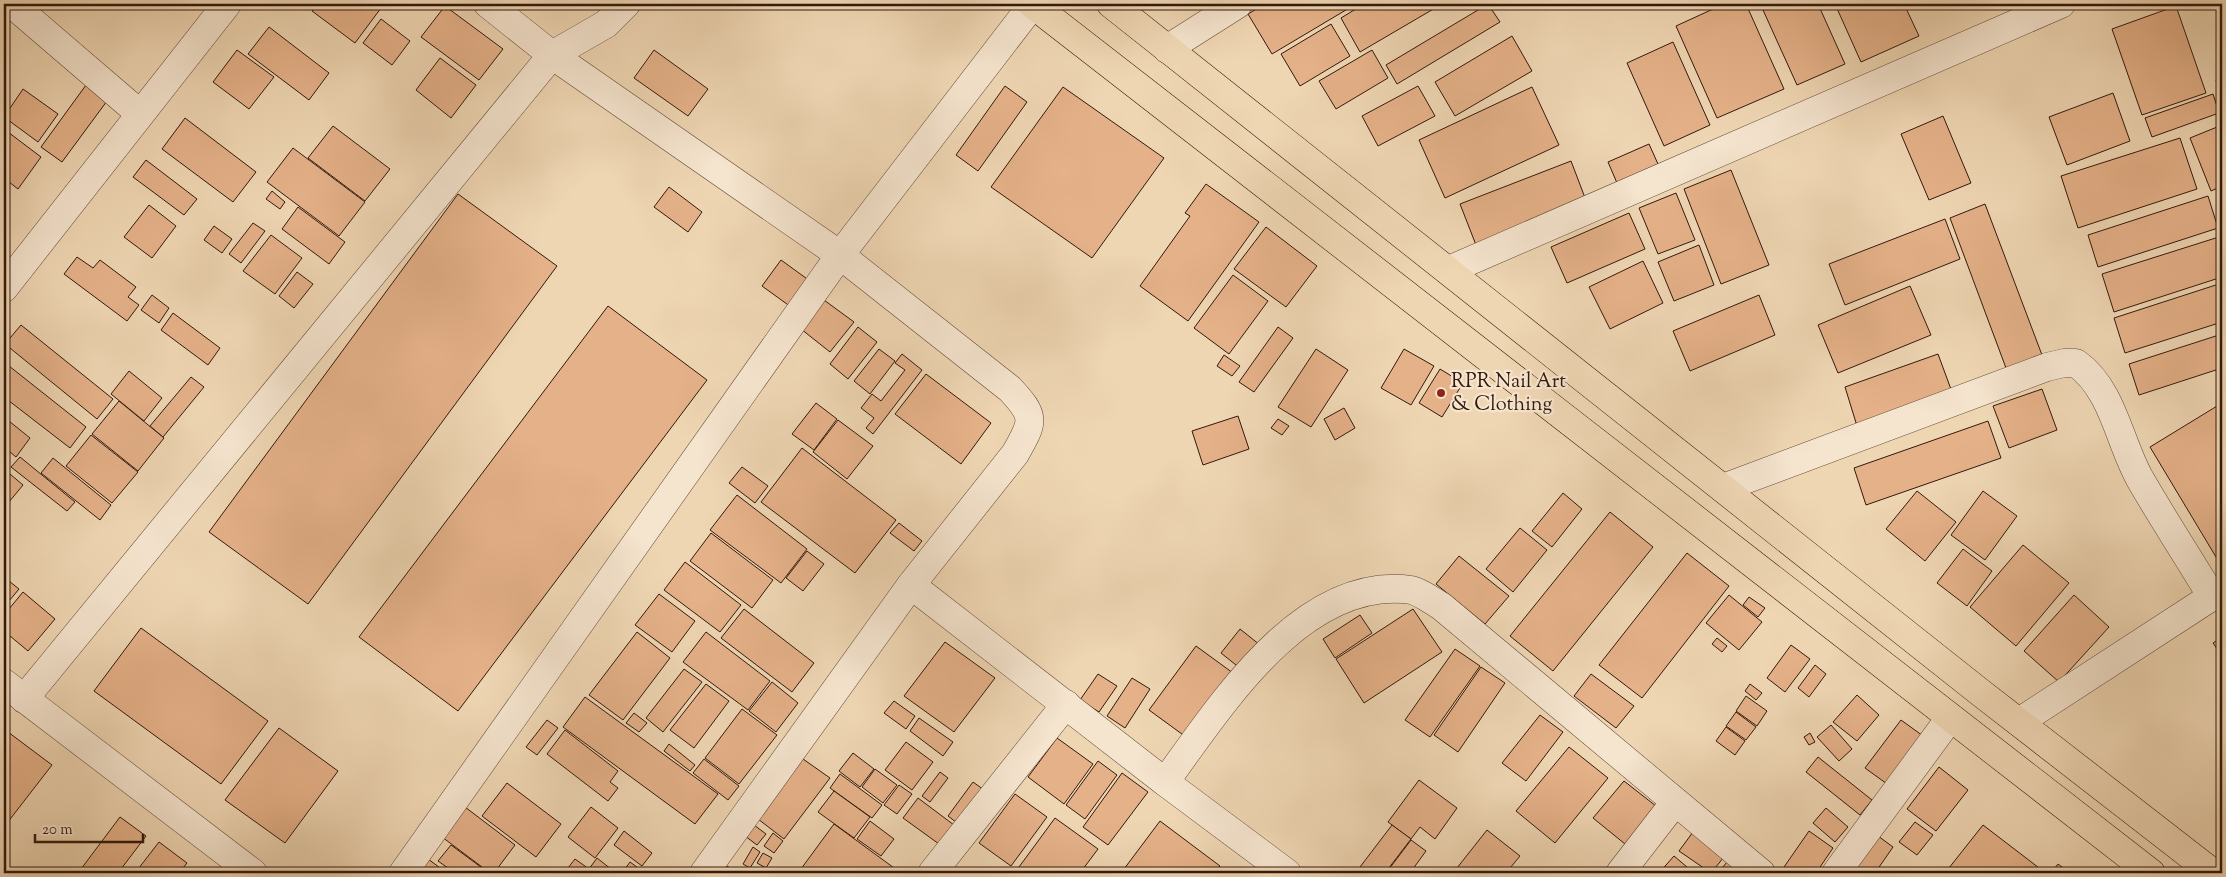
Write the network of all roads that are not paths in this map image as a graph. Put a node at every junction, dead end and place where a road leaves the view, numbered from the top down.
1 (12, 4) edge
2 (227, 4) edge
3 (488, 4) edge
4 (626, 4) edge
5 (1032, 4) edge
6 (1111, 4) edge
7 (1238, 4) edge
8 (2061, 4) edge
9 (1167, 48) junction
10 (552, 55) junction
11 (140, 113) junction
12 (840, 255) junction
13 (1449, 270) junction
14 (4, 288) edge
15 (1723, 488) junction
16 (911, 585) junction
17 (2217, 593) edge
18 (14, 691) edge
19 (1066, 704) junction
20 (1950, 718) junction
21 (2019, 722) junction
22 (1165, 782) junction
23 (1675, 802) junction
24 (253, 873) edge
25 (403, 873) edge
26 (704, 873) edge
27 (932, 873) edge
28 (1286, 873) edge
29 (1620, 873) edge
30 (1761, 873) edge
31 (1836, 873) edge
32 (2150, 873) edge
33 (2213, 873) edge

1 - 11 street
2 - 11 street
3 - 10 street
4 - 10 street
5 - 12 street
5 - 20 main road
6 - 9 main road
7 - 9 street
8 - 13 street
9 - 13 main road
10 - 12 street
10 - 18 street
11 - 14 street
12 - 16 street
12 - 25 street
13 - 15 main road
15 - 17 street
15 - 21 main road
16 - 19 street
16 - 26 street
17 - 21 street
18 - 24 street
19 - 22 street
19 - 27 street
20 - 31 street
20 - 32 main road
21 - 33 main road
22 - 23 street
22 - 28 street
23 - 29 street
23 - 30 street

